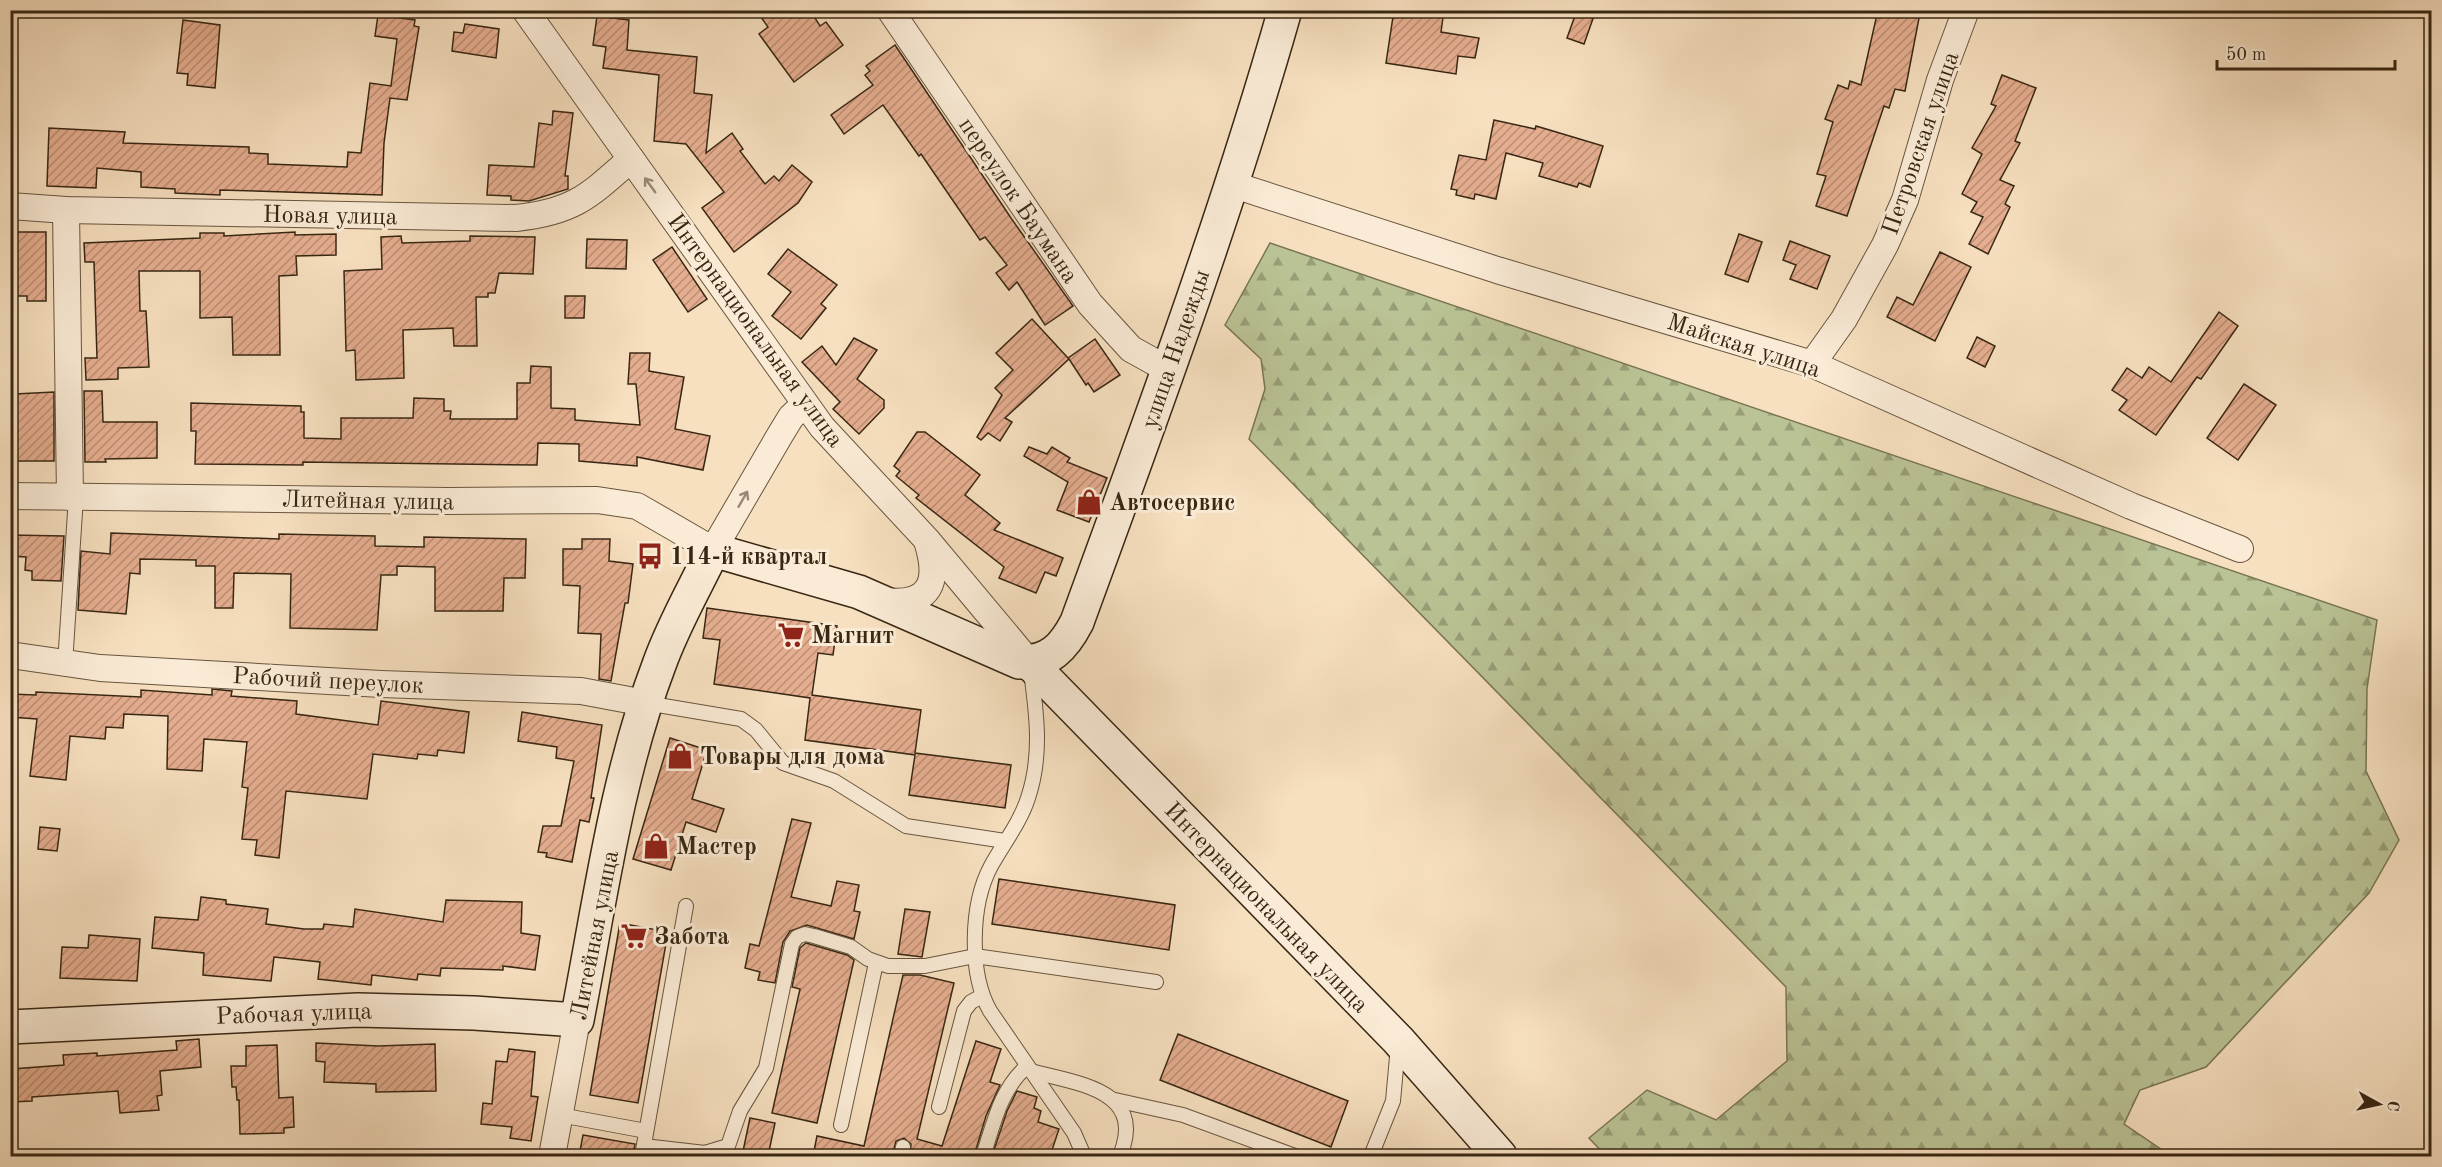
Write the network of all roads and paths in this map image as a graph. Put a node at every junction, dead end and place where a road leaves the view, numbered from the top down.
1 (525, 10) edge
2 (890, 10) edge
3 (1285, 10) edge
4 (1966, 10) edge
5 (631, 159) junction
6 (1232, 184) junction
7 (10, 206) edge
8 (66, 210) junction
9 (1812, 364) junction
10 (1169, 370) junction
11 (805, 404) junction
12 (10, 496) edge
13 (73, 497) junction
14 (927, 540) junction
15 (2240, 549) dead end
16 (713, 550) junction
17 (884, 601) junction
18 (10, 655) edge
19 (1029, 662) junction
20 (65, 664) junction
21 (645, 703) junction
22 (1005, 842) junction
23 (686, 906) dead end
24 (975, 956) junction
25 (876, 963) junction
26 (1156, 981) dead end
27 (982, 996) junction
28 (577, 1020) junction
29 (10, 1028) edge
30 (1398, 1040) junction
31 (1029, 1068) junction
32 (1115, 1100) junction
33 (939, 1107) dead end
34 (560, 1114) junction
35 (841, 1125) dead end
36 (646, 1131) junction
37 (643, 1151) edge
38 (552, 1156) edge
39 (983, 1156) edge
40 (1084, 1156) edge
41 (1120, 1156) edge
42 (1295, 1156) edge
43 (1371, 1156) edge
44 (1500, 1156) edge

1 - 5 street, Интернациональная улица
2 - 10 street, переулок Баумана
3 - 6 street, улица Надежды
4 - 9 street, Петровская улица
5 - 8 street, Новая улица
11 -> 5 street, Интернациональная улица
6 - 9 street, Майская улица
6 - 10 street, улица Надежды
7 - 8 street, Новая улица
8 - 13 street
9 - 15 street, Майская улица
10 - 19 street, улица Надежды
11 - 14 street, Интернациональная улица
16 -> 11 street, Литейная улица
12 - 13 street, Литейная улица
13 - 16 street, Литейная улица
13 - 20 lane
14 - 17 street
14 - 19 street, Интернациональная улица
16 - 17 street
16 - 21 street, Литейная улица
17 - 19 street
18 - 20 street, Рабочий переулок
19 - 22 lane
19 - 30 street, Интернациональная улица
20 - 21 street, Рабочий переулок
21 - 22 lane
21 - 28 street, Литейная улица
22 - 24 lane
23 - 36 lane
24 - 25 lane
24 - 26 lane
24 - 27 lane
25 - 35 lane
25 - 37 lane
27 - 31 lane
27 - 33 lane
28 - 29 street, Рабочая улица
28 - 34 street, Литейная улица
30 - 43 lane
30 - 44 street, Интернациональная улица
31 - 32 lane
31 - 39 lane
31 - 40 lane
32 - 41 lane
32 - 42 lane
34 - 36 lane
34 - 38 street, Литейная улица
36 - 37 lane

